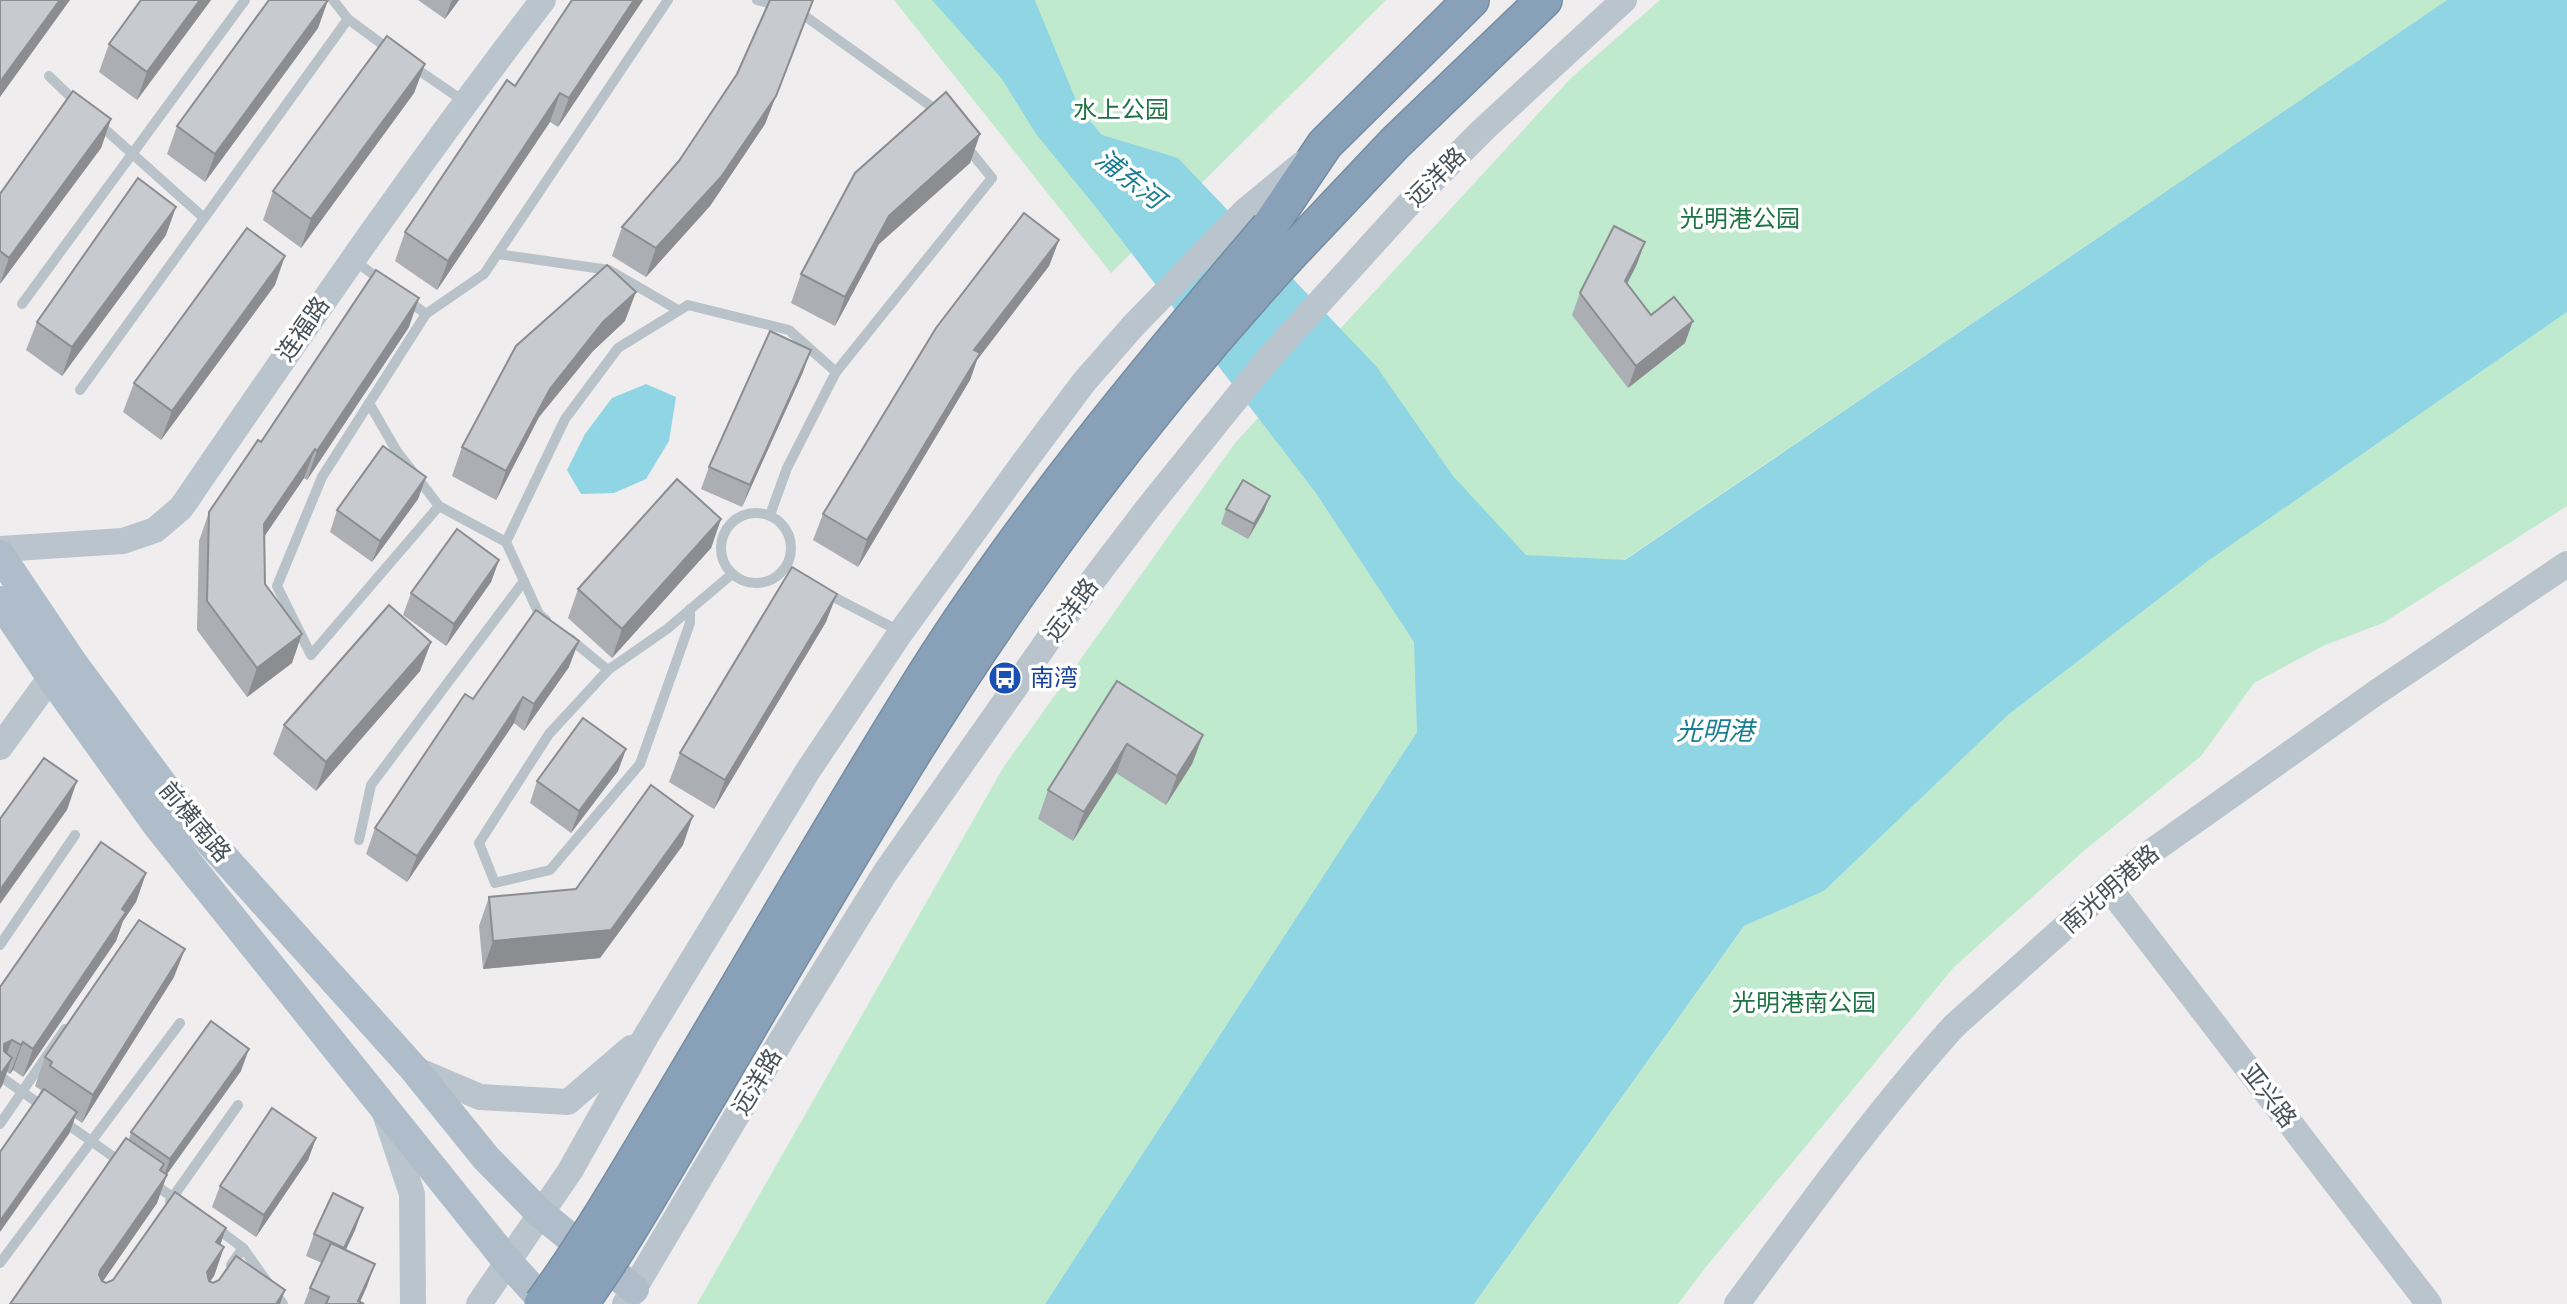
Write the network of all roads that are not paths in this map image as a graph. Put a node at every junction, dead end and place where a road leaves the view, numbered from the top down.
1 (245, 0) edge
2 (334, 0) edge
3 (543, 0) edge
4 (668, 0) edge
5 (757, 0) edge
6 (1471, 0) edge
7 (1544, 0) edge
8 (1624, 0) edge
9 (348, 19) junction
10 (49, 76) dead end
11 (465, 102) junction
12 (946, 121) edge
13 (961, 140) edge
14 (131, 155) junction
15 (204, 218) junction
16 (1269, 230) junction
17 (498, 254) junction
18 (352, 258) junction
19 (22, 304) dead end
20 (678, 310) junction
21 (426, 314) junction
22 (836, 372) junction
23 (80, 390) dead end
24 (369, 403) junction
25 (439, 506) junction
26 (770, 515) junction
27 (506, 541) junction
28 (0, 549) edge
29 (0, 555) edge
30 (2567, 564) edge
31 (783, 570) junction
32 (732, 574) junction
33 (795, 576) edge
34 (524, 581) junction
35 (818, 588) edge
36 (0, 601) edge
37 (691, 609) junction
38 (901, 632) junction
39 (608, 670) junction
40 (51, 677) junction
41 (0, 747) edge
42 (75, 835) dead end
43 (359, 840) dead end
44 (2109, 888) junction
45 (0, 945) edge
46 (74, 1016) edge
47 (180, 1023) dead end
48 (646, 1036) junction
49 (414, 1069) junction
50 (0, 1076) edge
51 (22, 1091) junction
52 (383, 1104) junction
53 (238, 1105) dead end
54 (0, 1124) edge
55 (91, 1141) junction
56 (135, 1171) edge
57 (144, 1178) edge
58 (173, 1196) junction
59 (165, 1207) edge
60 (193, 1211) edge
61 (541, 1214) junction
62 (203, 1218) edge
63 (243, 1248) junction
64 (508, 1262) junction
65 (0, 1263) edge
66 (227, 1270) edge
67 (636, 1299) edge
68 (283, 1304) edge
69 (413, 1304) edge
70 (479, 1304) edge
71 (544, 1304) edge
72 (580, 1304) edge
73 (1737, 1304) edge
74 (2429, 1304) edge

1 - 14 lane
2 - 9 lane
3 - 11 main road, 连福路
4 - 17 lane
5 - 12 lane
6 - 16 highway
7 - 16 highway
8 - 67 main road, 远洋路
9 - 11 lane
9 - 15 lane
10 - 14 lane
11 - 18 main road, 连福路
13 - 22 lane
14 - 15 lane
14 - 19 lane
15 - 23 lane
16 - 38 main road
16 - 71 highway, bridge
16 - 72 highway, bridge
17 - 20 lane
17 - 21 lane
18 - 21 lane
18 - 28 main road, 连福路
20 - 22 lane
20 - 27 lane
21 - 24 lane
22 - 26 lane
24 - 25 lane
24 - 25 lane
25 - 27 lane
26 - 31 lane
26 - 32 lane
27 - 34 lane
29 - 49 main road, 前横南路
30 - 44 main road, 南光明港路
31 - 32 lane
31 - 33 lane
32 - 37 lane
34 - 39 lane
34 - 43 lane
35 - 38 lane
36 - 40 main road, 前横南路
37 - 39 lane
37 - 39 lane
38 - 48 main road
40 - 41 main road
40 - 52 main road, 前横南路
42 - 45 lane
44 - 73 main road, 南光明港路
44 - 74 main road, 亚兴路
46 - 51 lane
47 - 55 lane
48 - 49 main road, 前横南路
48 - 61 main road
49 - 61 main road, 前横南路
50 - 51 lane
51 - 54 lane
51 - 55 lane
52 - 64 main road, 前横南路
52 - 69 main road, 前横南路
53 - 58 lane
55 - 56 lane
55 - 65 lane
57 - 58 lane
58 - 59 lane
58 - 60 lane
61 - 64 main road
61 - 67 main road, 前横南路
62 - 63 lane
63 - 66 lane
63 - 68 lane
64 - 70 main road
64 - 71 main road, 前横南路

